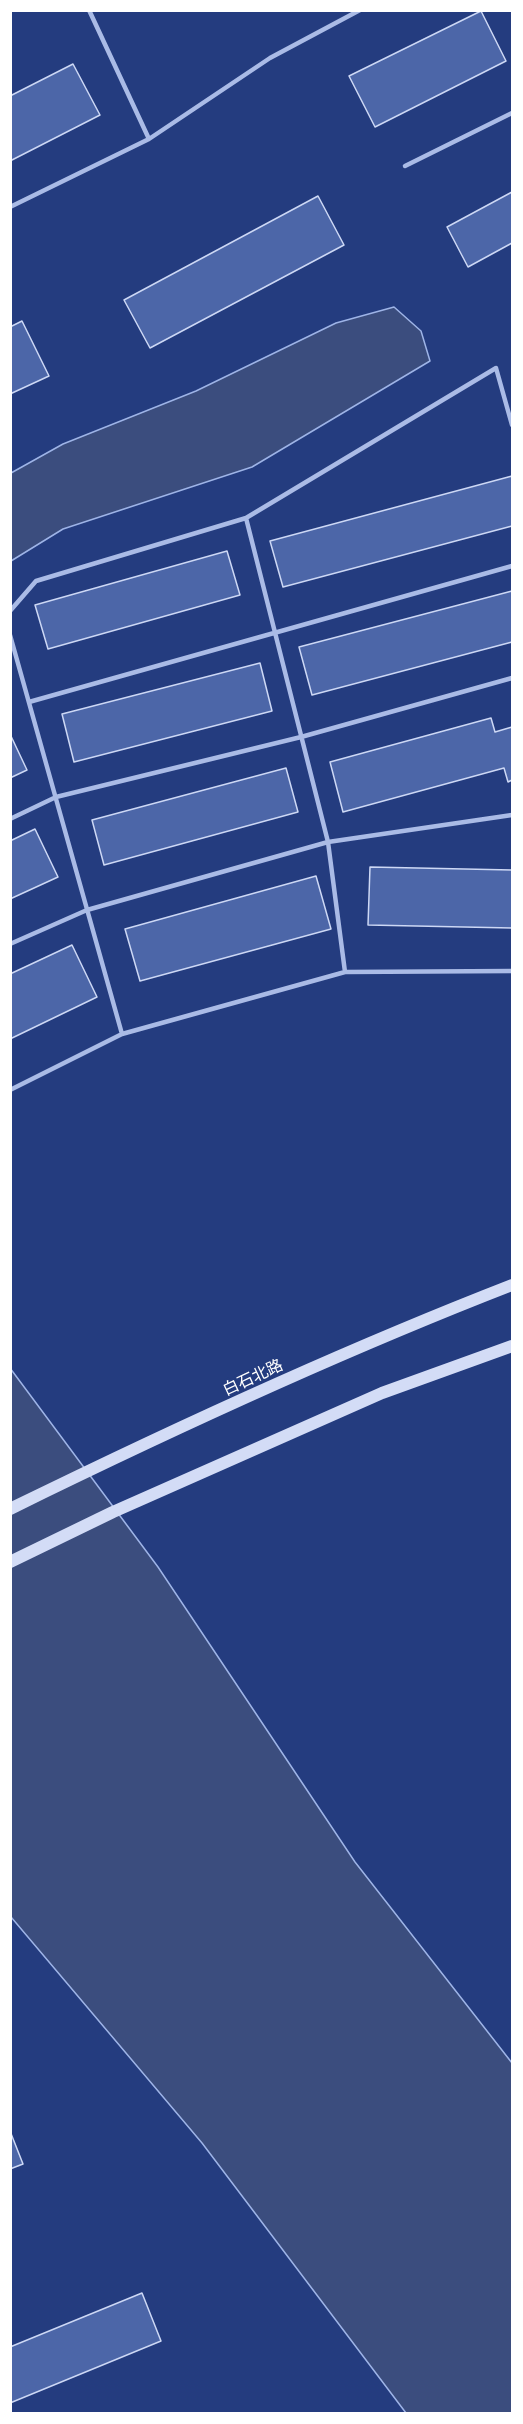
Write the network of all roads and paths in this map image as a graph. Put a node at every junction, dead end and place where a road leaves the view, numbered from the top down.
1 (89, 10) edge
2 (360, 10) edge
3 (513, 113) edge
4 (149, 139) junction
5 (405, 166) dead end
6 (10, 207) edge
7 (513, 425) edge
8 (246, 518) junction
9 (513, 566) edge
10 (10, 611) edge
11 (275, 632) junction
12 (10, 635) edge
13 (513, 678) edge
14 (29, 702) junction
15 (301, 737) junction
16 (56, 796) junction
17 (513, 815) edge
18 (10, 819) edge
19 (328, 842) junction
20 (87, 910) junction
21 (10, 944) edge
22 (513, 970) edge
23 (345, 972) junction
24 (122, 1034) junction
25 (10, 1090) edge
26 (513, 1285) edge
27 (513, 1346) edge
28 (10, 1509) edge
29 (10, 1562) edge

1 - 4 lane
2 - 4 lane
3 - 5 lane
4 - 6 lane
7 - 8 lane
8 - 10 lane
8 - 11 lane
9 - 11 lane
11 - 14 lane
11 - 15 lane
12 - 14 lane
13 - 15 lane
14 - 16 lane
15 - 16 lane
15 - 19 lane
16 - 18 lane
16 - 20 lane
17 - 19 lane
19 - 20 lane
19 - 23 lane
20 - 21 lane
20 - 24 lane
22 - 23 lane
23 - 24 lane
24 - 25 lane
26 - 28 main road, 白石北路
27 - 29 main road

